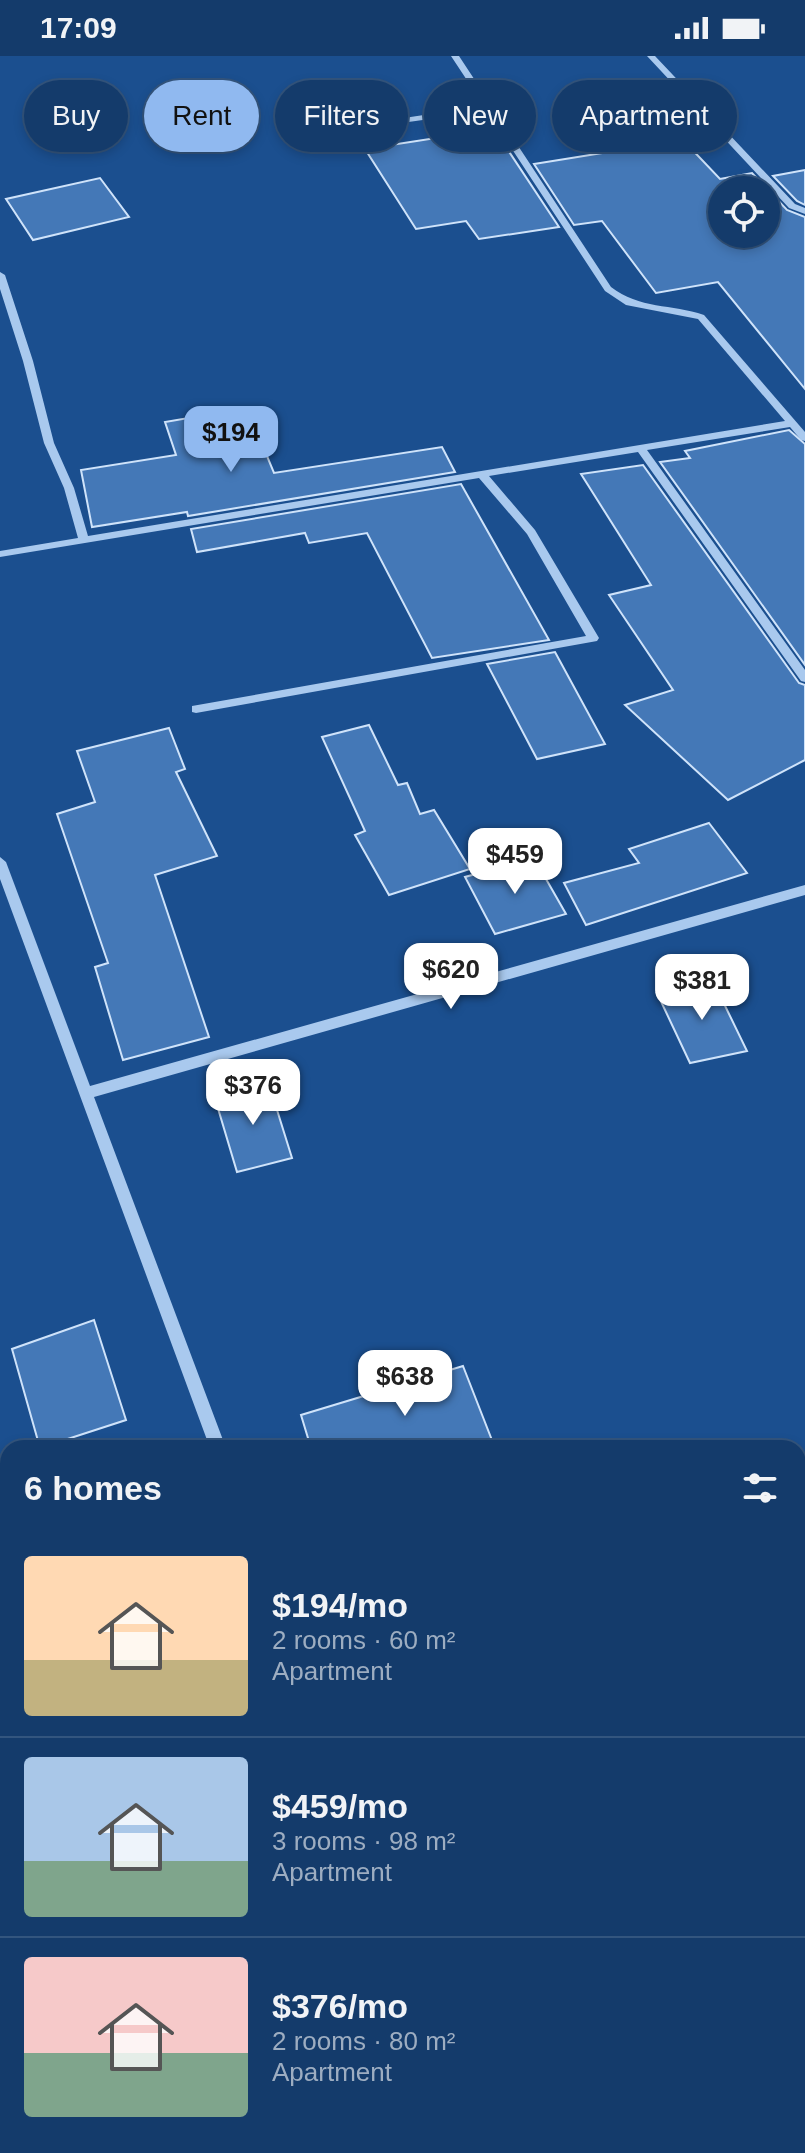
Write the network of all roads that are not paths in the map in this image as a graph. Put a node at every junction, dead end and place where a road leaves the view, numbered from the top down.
1 (455, 56) edge
2 (651, 56) edge
3 (471, 80) edge
4 (519, 152) edge
5 (805, 211) edge
6 (0, 275) edge
7 (793, 423) junction
8 (805, 438) edge
9 (640, 448) junction
10 (481, 474) junction
11 (84, 540) junction
12 (0, 554) edge
13 (805, 678) edge
14 (196, 709) dead end
15 (0, 862) edge
16 (805, 890) edge
17 (87, 1093) junction
18 (215, 1440) edge

1 - 3 street
2 - 5 street
4 - 7 street
6 - 11 street
7 - 8 street
7 - 9 street
9 - 10 street
9 - 13 street
10 - 11 street
10 - 14 street
11 - 12 street
15 - 17 street
16 - 17 street
17 - 18 street

